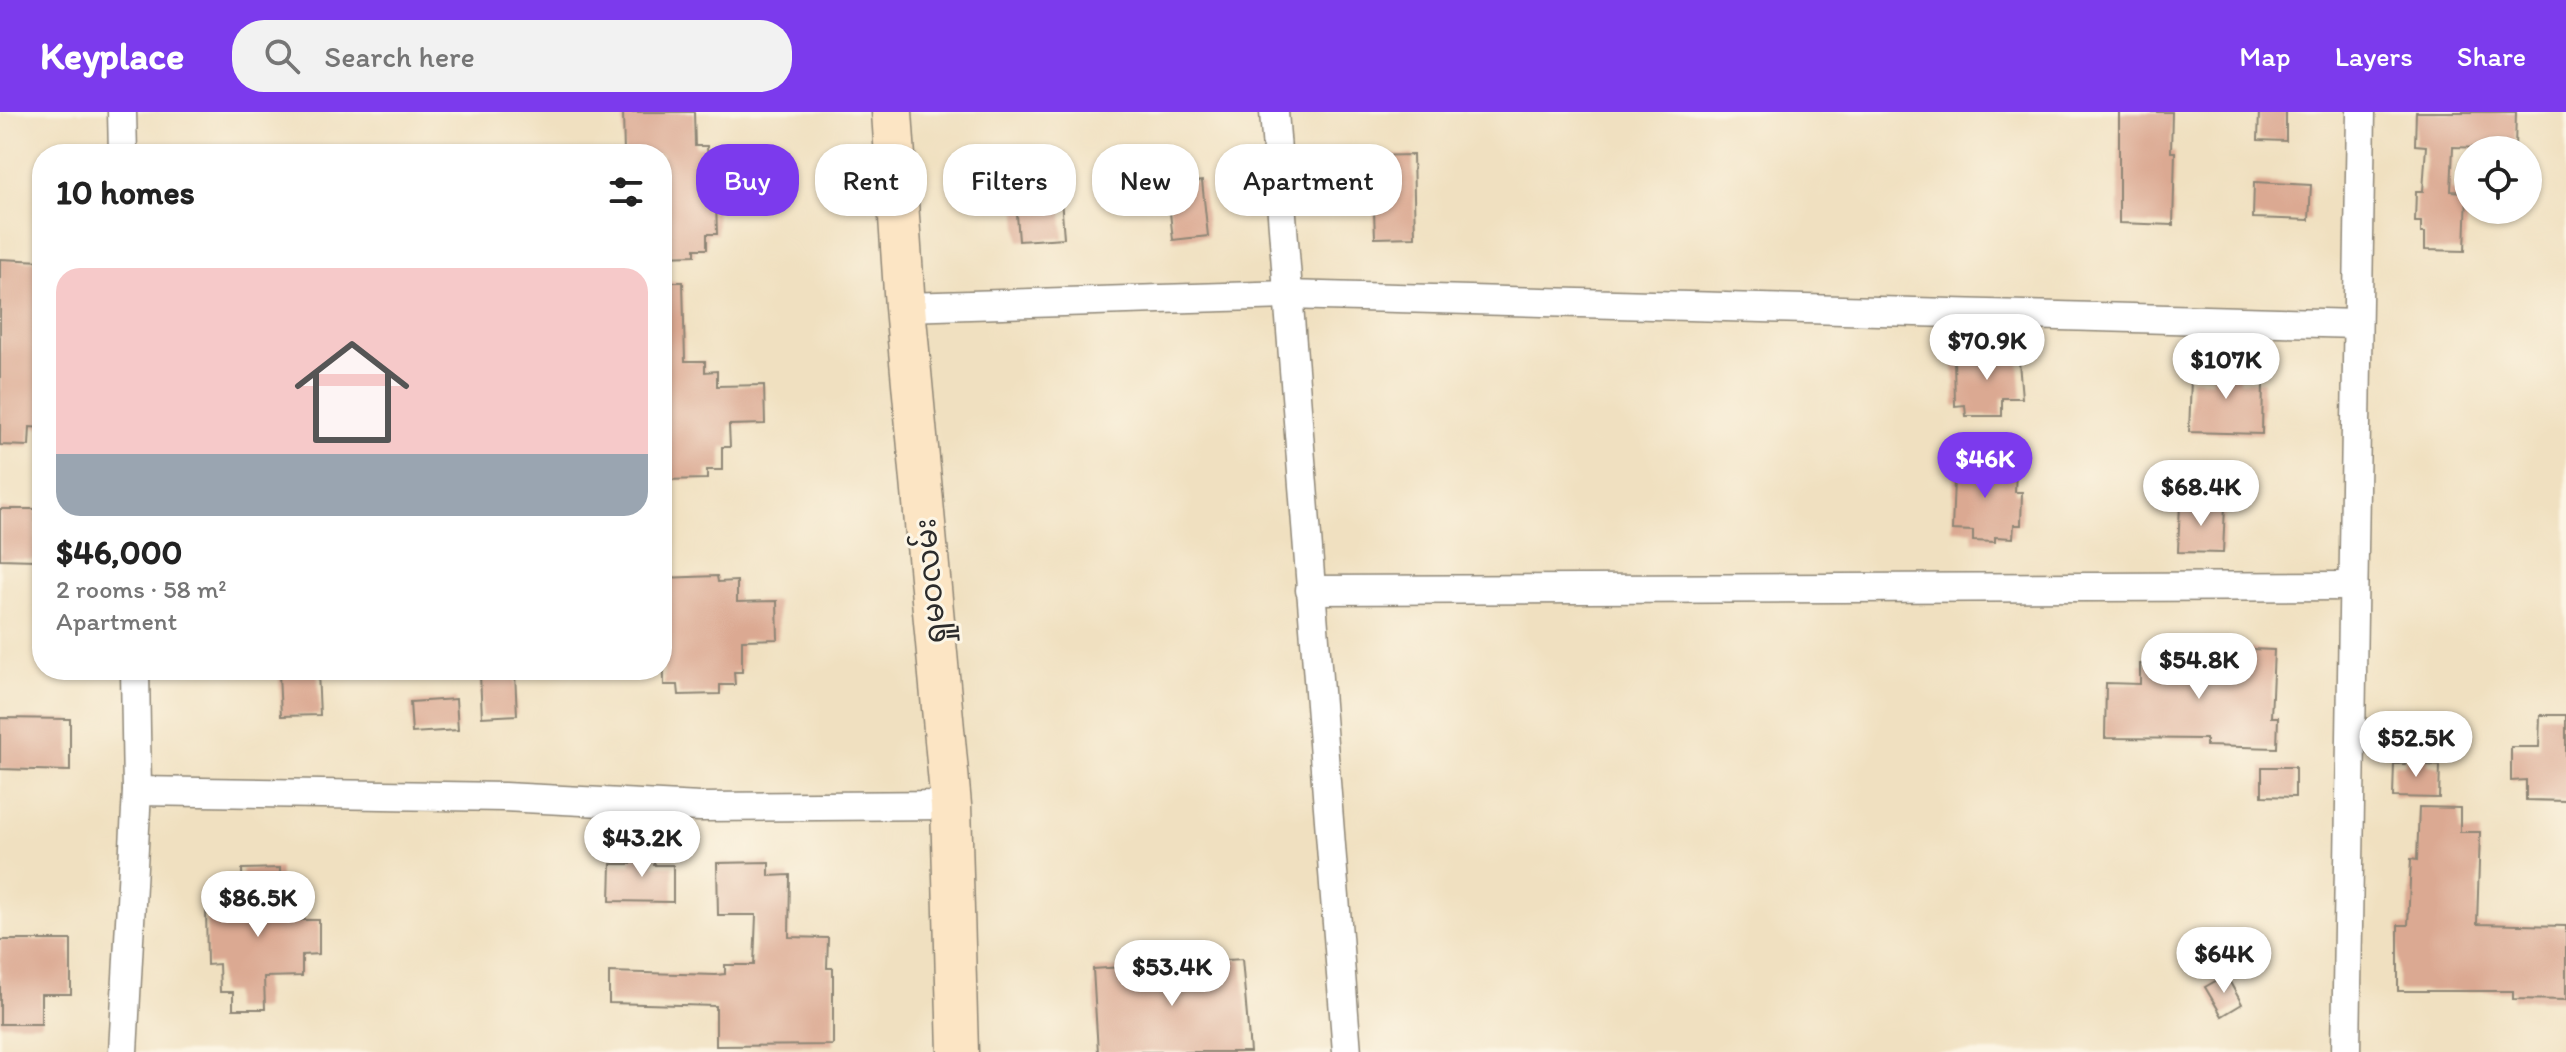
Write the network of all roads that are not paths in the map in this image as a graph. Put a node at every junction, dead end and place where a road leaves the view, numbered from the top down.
1 (122, 112) edge
2 (892, 112) edge
3 (1274, 112) edge
4 (2361, 112) edge
5 (123, 144) edge
6 (1286, 295) junction
7 (905, 307) junction
8 (2356, 324) junction
9 (2352, 586) junction
10 (1310, 590) junction
11 (135, 680) edge
12 (137, 791) junction
13 (951, 805) junction
14 (123, 1052) edge
15 (958, 1052) edge
16 (1347, 1052) edge
17 (2346, 1052) edge

1 - 5 street
2 - 7 street, ရှုမဝလမ်း
3 - 6 street
4 - 8 street
6 - 7 street
6 - 8 street
6 - 10 street
7 - 13 street, ရှုမဝလမ်း
8 - 9 street
9 - 10 street
9 - 17 street
10 - 16 street
11 - 12 street
12 - 13 street
12 - 14 street
13 - 15 street, ရှုမဝလမ်း

